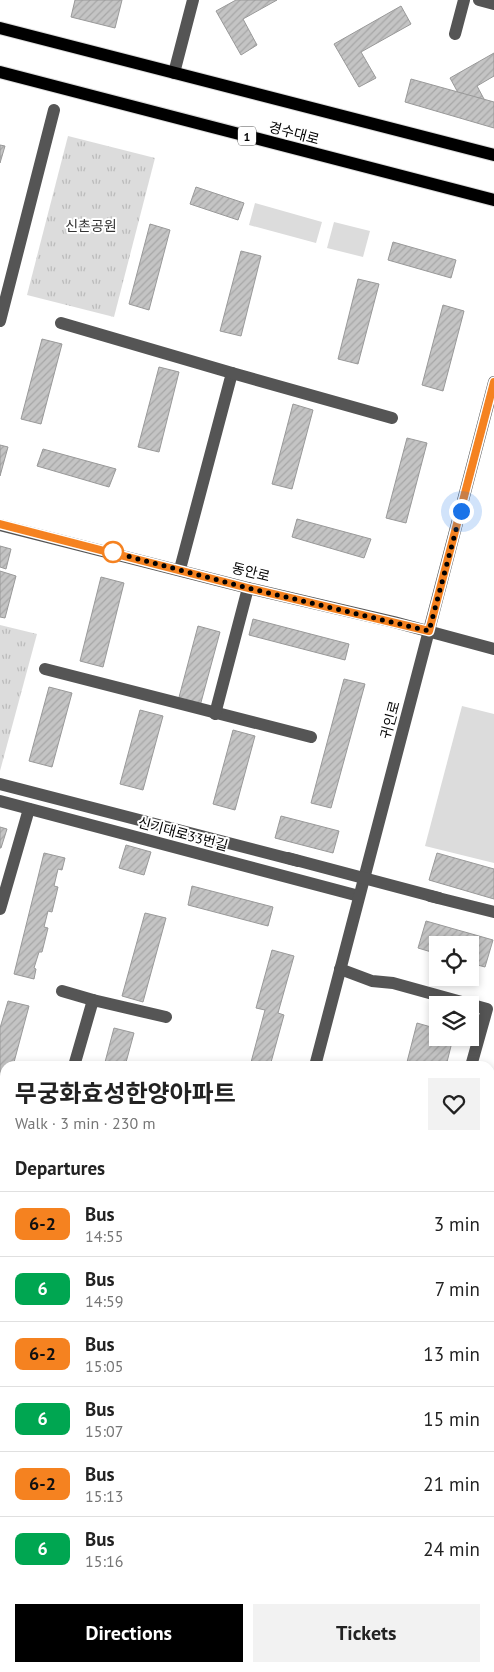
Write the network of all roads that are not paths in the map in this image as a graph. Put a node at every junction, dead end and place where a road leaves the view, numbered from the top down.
1 (194, 0) edge
2 (464, 0) edge
3 (479, 0) edge
4 (494, 4) edge
5 (0, 28) edge
6 (455, 34) dead end
7 (0, 72) edge
8 (174, 73) junction
9 (54, 110) dead end
10 (494, 155) edge
11 (494, 200) edge
12 (0, 320) edge
13 (61, 323) dead end
14 (232, 373) junction
15 (494, 382) edge
16 (392, 418) dead end
17 (0, 524) edge
18 (180, 569) junction
19 (248, 588) junction
20 (429, 631) junction
21 (494, 649) edge
22 (45, 669) dead end
23 (215, 714) junction
24 (311, 737) dead end
25 (0, 784) edge
26 (0, 801) edge
27 (29, 809) junction
28 (288, 858) junction
29 (337, 871) dead end
30 (395, 890) dead end
31 (359, 896) junction
32 (439, 898) junction
33 (0, 909) edge
34 (494, 912) edge
35 (340, 969) junction
36 (62, 991) dead end
37 (93, 1000) junction
38 (166, 1017) dead end
39 (75, 1061) edge
40 (316, 1061) edge
41 (472, 1061) edge

1 - 8 street
2 - 6 street
3 - 4 street
5 - 8 main road, 경수대로
7 - 11 main road, 경수대로 / 1
8 - 10 main road, 경수대로
9 - 12 street
13 - 14 street
14 - 16 street
14 - 18 street
15 - 20 street, 귀인로
17 - 18 street, 동안로
18 - 19 street, 동안로
19 - 20 street, 동안로
19 - 23 street
20 - 21 street, 동안로
20 - 31 street, 귀인로
22 - 23 street
23 - 24 street
25 - 28 street
26 - 27 street, 신기대로33번길
27 - 31 street, 신기대로33번길
27 - 33 street
28 - 29 street
28 - 32 street, bridge
30 - 32 street
31 - 35 street, 귀인로
32 - 34 street
35 - 40 street, 귀인로
35 - 41 street
36 - 37 street
37 - 38 street
37 - 39 street

